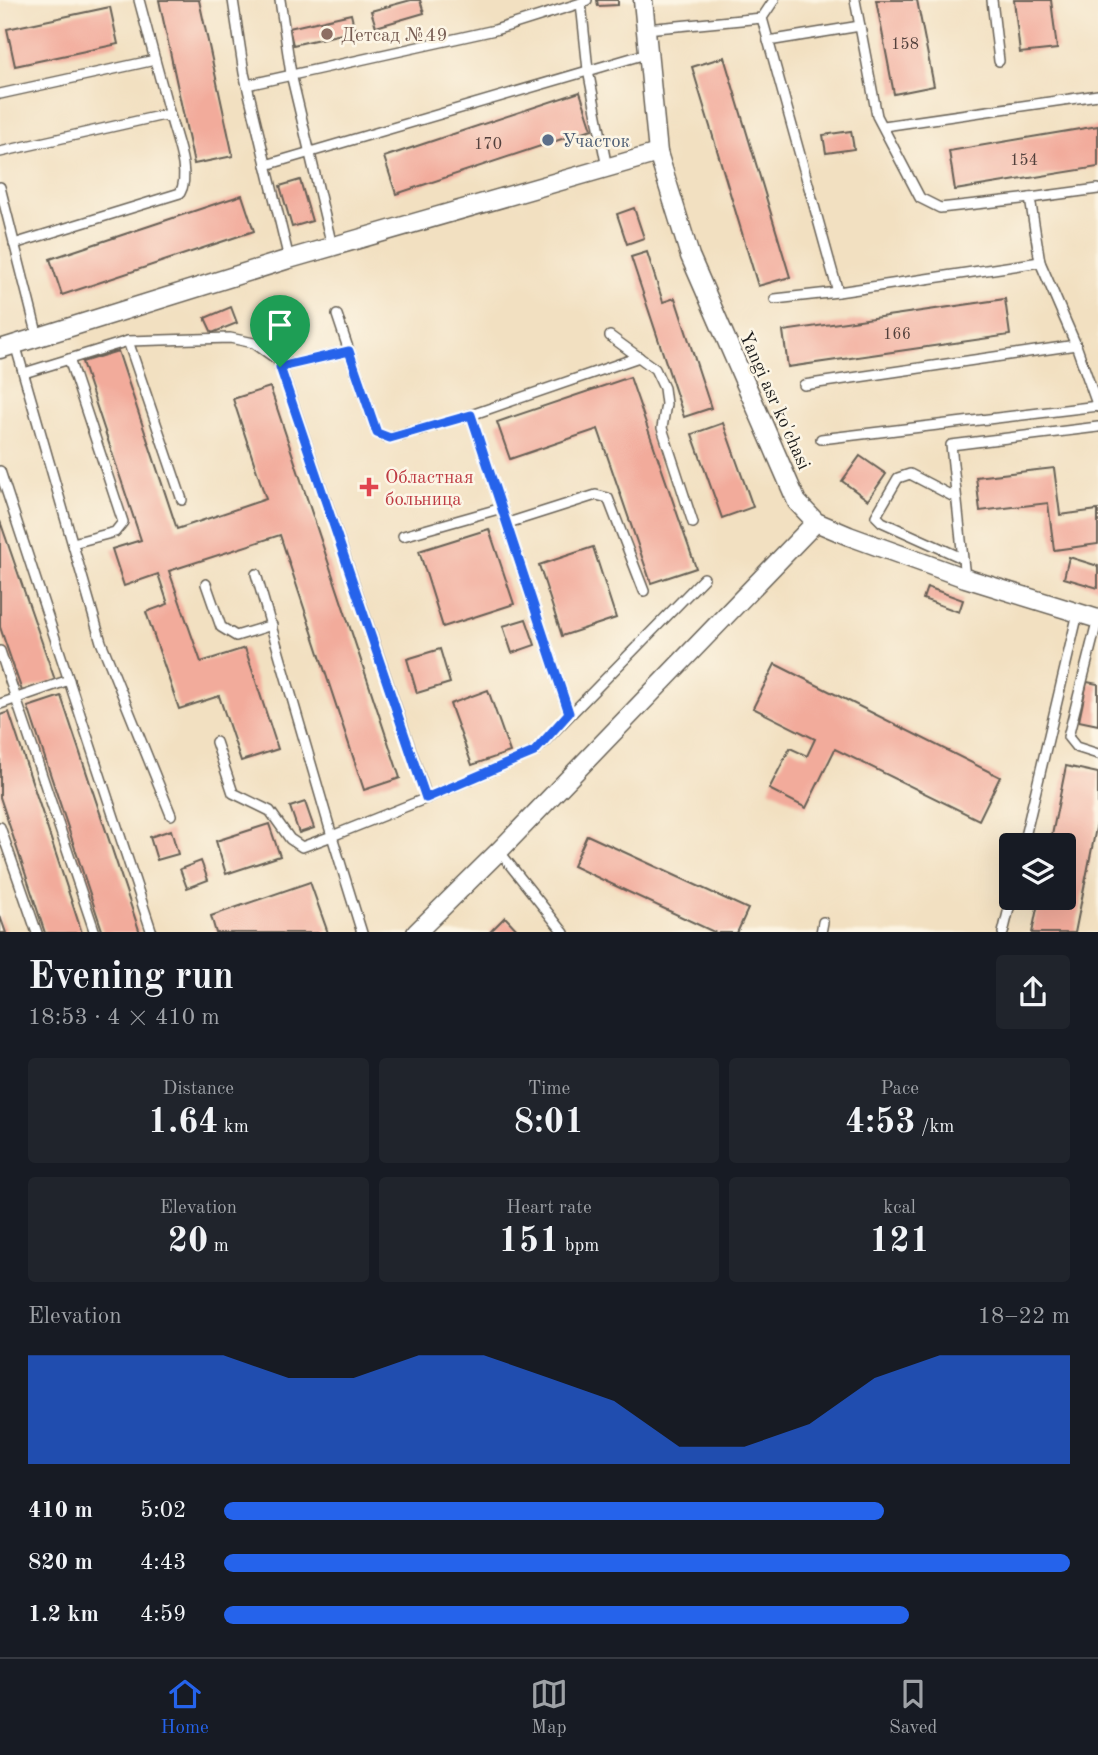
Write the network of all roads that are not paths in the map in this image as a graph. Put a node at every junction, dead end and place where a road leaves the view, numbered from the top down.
1 (139, 0) edge
2 (233, 0) edge
3 (280, 0) edge
4 (643, 0) edge
5 (774, 0) edge
6 (855, 0) edge
7 (992, 0) edge
8 (584, 2) edge
9 (762, 18) junction
10 (860, 26) junction
11 (646, 29) junction
12 (768, 41) junction
13 (649, 53) junction
14 (155, 60) junction
15 (999, 61) dead end
16 (588, 70) junction
17 (290, 74) junction
18 (247, 85) junction
19 (0, 94) edge
20 (1098, 95) edge
21 (171, 119) junction
22 (884, 126) junction
23 (0, 152) edge
24 (308, 152) junction
25 (658, 153) junction
26 (266, 165) junction
27 (607, 168) junction
28 (0, 187) edge
29 (1098, 189) edge
30 (1030, 198) junction
31 (14, 244) junction
32 (332, 246) junction
33 (289, 259) junction
34 (1040, 262) junction
35 (838, 292) junction
36 (775, 299) dead end
37 (337, 315) dead end
38 (610, 336) dead end
39 (38, 337) junction
40 (128, 341) junction
41 (1076, 345) junction
42 (8, 346) edge
43 (349, 351) junction
44 (639, 357) junction
45 (69, 359) junction
46 (280, 367) junction
47 (24, 373) junction
48 (804, 384) dead end
49 (1098, 406) edge
50 (471, 415) junction
51 (1098, 427) edge
52 (821, 439) dead end
53 (0, 471) edge
54 (956, 498) junction
55 (182, 500) dead end
56 (502, 508) junction
57 (816, 522) junction
58 (508, 523) junction
59 (693, 523) dead end
60 (403, 536) dead end
61 (73, 543) junction
62 (962, 558) junction
63 (256, 574) dead end
64 (704, 578) dead end
65 (965, 578) junction
66 (206, 584) dead end
67 (644, 592) dead end
68 (1078, 613) junction
69 (1098, 619) edge
70 (272, 625) junction
71 (1094, 649) edge
72 (0, 651) edge
73 (69, 680) junction
74 (16, 699) junction
75 (0, 704) edge
76 (569, 713) junction
77 (216, 742) dead end
78 (1098, 754) edge
79 (426, 798) junction
80 (171, 815) dead end
81 (0, 827) edge
82 (1026, 833) edge
83 (332, 836) junction
84 (499, 851) junction
85 (1009, 910) edge
86 (823, 922) dead end
87 (37, 932) edge
88 (94, 932) edge
89 (152, 932) edge
90 (362, 932) edge
91 (417, 932) edge
92 (563, 932) edge
93 (821, 932) edge
94 (1003, 932) edge

1 - 14 lane
2 - 18 lane
3 - 17 lane
4 - 11 street, Yangi asr ko'chasi
5 - 9 lane
6 - 10 lane
7 - 15 lane
8 - 16 lane
8 - 17 lane
9 - 11 lane
9 - 12 lane
10 - 12 lane
10 - 22 lane
11 - 13 street, Yangi asr ko'chasi
12 - 35 lane
13 - 16 lane
13 - 25 street, Yangi asr ko'chasi
14 - 19 lane
14 - 21 lane
16 - 24 lane
16 - 27 lane
17 - 18 lane
17 - 24 lane
18 - 26 lane
20 - 22 lane
21 - 23 lane
21 - 31 lane
22 - 30 lane
24 - 26 lane
24 - 32 lane
25 - 27 street
25 - 57 street, Yangi asr ko'chasi
26 - 33 lane
27 - 32 street
28 - 31 lane
29 - 30 lane
30 - 34 lane
31 - 39 lane
32 - 33 street
33 - 39 street
34 - 35 lane
34 - 41 lane
35 - 36 lane
37 - 43 lane
38 - 44 lane
39 - 42 street
40 - 45 lane
40 - 46 lane
40 - 55 lane
41 - 48 lane
41 - 49 lane
42 - 47 lane
43 - 46 lane
43 - 50 lane
44 - 50 lane
44 - 59 lane
45 - 47 lane
45 - 61 lane
46 - 79 lane
47 - 61 lane
49 - 52 lane
50 - 56 lane
51 - 54 lane
53 - 73 lane
54 - 62 lane
54 - 62 lane
56 - 58 lane
56 - 60 lane
57 - 65 street
57 - 84 street
58 - 67 lane
58 - 76 lane
61 - 80 lane
62 - 65 lane
63 - 70 lane
64 - 76 lane
65 - 68 street
66 - 70 lane
68 - 69 street
68 - 82 lane
69 - 71 lane
70 - 83 lane
71 - 78 lane
72 - 74 lane
73 - 74 lane
73 - 89 lane
74 - 75 lane
74 - 88 lane
76 - 79 lane
77 - 83 lane
79 - 83 lane
81 - 87 lane
83 - 90 lane
84 - 91 street
84 - 92 lane
85 - 94 lane
86 - 93 lane

